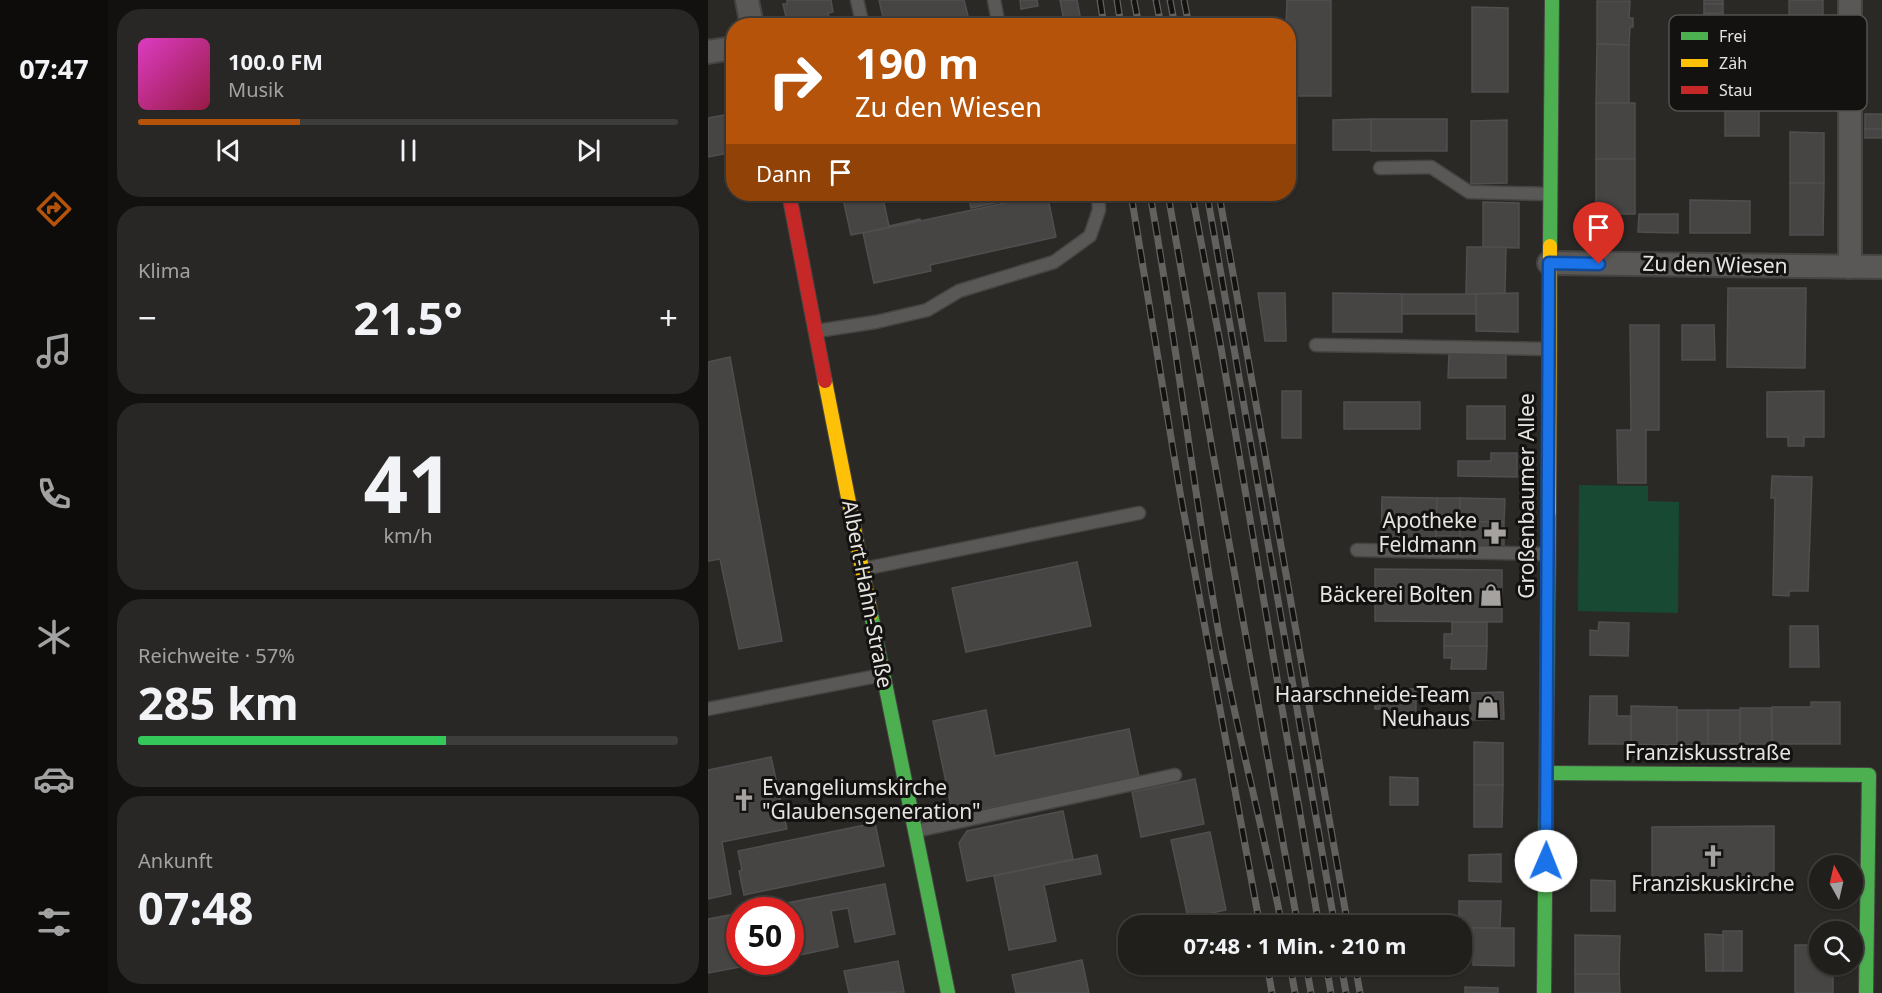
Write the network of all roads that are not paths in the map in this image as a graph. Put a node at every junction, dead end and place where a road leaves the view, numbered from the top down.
1 (747, 0) edge
2 (857, 0) edge
3 (994, 0) edge
4 (1552, 0) edge
5 (750, 18) edge
6 (860, 18) edge
7 (997, 18) edge
8 (726, 49) edge
9 (708, 52) edge
10 (1850, 111) edge
11 (1380, 168) dead end
12 (1550, 194) junction
13 (790, 201) edge
14 (1099, 201) edge
15 (1549, 263) junction
16 (1850, 267) junction
17 (1882, 267) edge
18 (816, 331) junction
19 (1316, 345) dead end
20 (1548, 349) junction
21 (1139, 513) dead end
22 (1357, 550) dead end
23 (1548, 554) junction
24 (862, 569) junction
25 (883, 675) junction
26 (708, 709) edge
27 (1547, 773) junction
28 (1175, 775) dead end
29 (915, 832) junction
30 (948, 993) edge
31 (1544, 993) edge
32 (1866, 993) edge

1 - 5 street
2 - 6 lane
3 - 7 lane
4 - 12 street, Großenbaumer Allee
8 - 9 street
10 - 16 street
11 - 12 lane
12 - 15 street, Großenbaumer Allee
13 - 18 street, Albert-Hahn-Straße
14 - 18 lane
15 - 16 street, Zu den Wiesen
15 - 20 street, Großenbaumer Allee
16 - 17 street, Zu den Wiesen
18 - 24 street, Albert-Hahn-Straße
19 - 20 lane
20 - 23 street, Großenbaumer Allee
21 - 24 lane
22 - 23 lane
23 - 27 street, Großenbaumer Allee
24 - 25 street, Albert-Hahn-Straße
25 - 26 lane
25 - 29 street, Albert-Hahn-Straße
27 - 31 street, Großenbaumer Allee
27 - 32 street, Franziskusstraße
28 - 29 lane
29 - 30 street, Albert-Hahn-Straße

